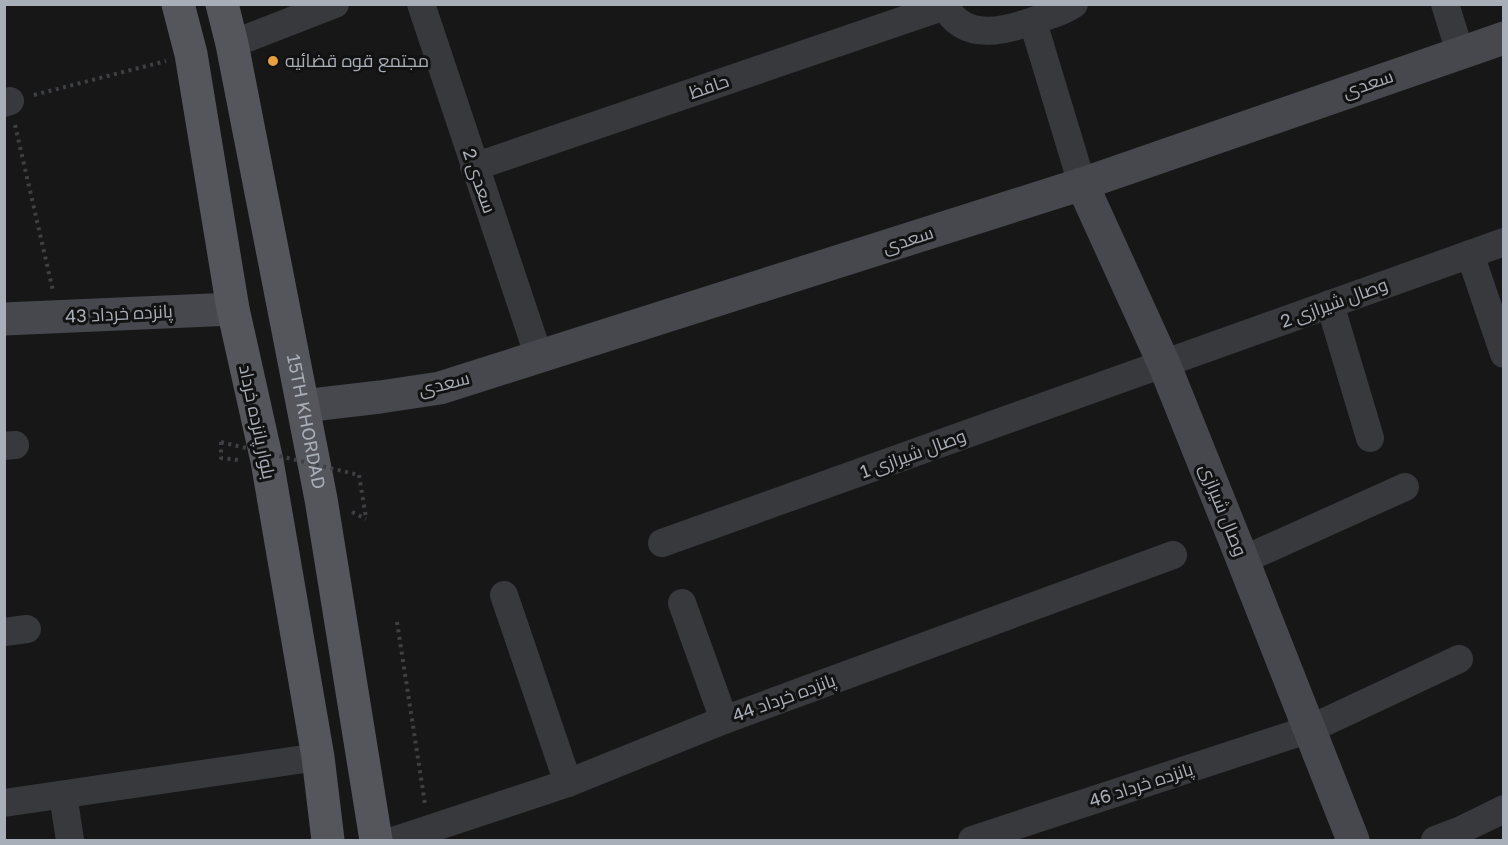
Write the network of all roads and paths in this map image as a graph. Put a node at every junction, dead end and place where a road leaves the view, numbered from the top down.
1 (178, 4) edge
2 (222, 4) edge
3 (335, 4) edge
4 (421, 4) edge
5 (1074, 4) edge
6 (1445, 4) edge
7 (944, 5) edge
8 (1033, 22) junction
9 (1503, 38) edge
10 (232, 44) junction
11 (1460, 52) junction
12 (191, 54) junction
13 (7, 102) edge
14 (474, 167) junction
15 (1082, 184) junction
16 (1503, 242) edge
17 (1470, 254) junction
18 (1330, 304) junction
19 (233, 309) junction
20 (59, 317) junction
21 (4, 319) edge
22 (1503, 354) edge
23 (539, 357) junction
24 (1164, 364) junction
25 (303, 405) junction
26 (1370, 438) dead end
27 (231, 459) dead end
28 (1405, 486) dead end
29 (366, 519) dead end
30 (662, 543) dead end
31 (1173, 555) dead end
32 (1243, 560) junction
33 (504, 595) dead end
34 (682, 603) dead end
35 (397, 622) dead end
36 (1459, 660) dead end
37 (724, 720) junction
38 (1310, 729) junction
39 (318, 757) junction
40 (568, 783) junction
41 (63, 795) junction
42 (4, 803) edge
43 (1503, 809) edge
44 (429, 828) junction
45 (70, 840) edge
46 (328, 840) edge
47 (376, 840) edge
48 (396, 840) edge
49 (972, 840) edge
50 (1353, 840) edge
51 (1435, 840) edge

1 - 12 main road, بلوار پانزده خرداد
2 - 10 main road, 15TH KHORDAD
3 - 10 street
4 - 14 street, سعدی 2
5 - 8 street
6 - 11 street
7 - 8 street
7 - 14 street, حافظ
8 - 15 street
9 - 11 street, سعدی
10 - 25 main road, 15TH KHORDAD
11 - 15 street, سعدی
12 - 13 path
12 - 19 main road, بلوار پانزده خرداد
13 - 20 path
14 - 23 street, سعدی 2
15 - 23 street, سعدی
15 - 24 street, وصال شیرازی
16 - 17 street, وصال شیرازی 2
17 - 18 street, وصال شیرازی 2
17 - 22 street
18 - 24 street, وصال شیرازی 2
18 - 26 street
19 - 20 street, پانزده خرداد 43
19 - 39 main road, بلوار پانزده خرداد
20 - 21 street, پانزده خرداد 43
23 - 25 street, سعدی
24 - 30 street, وصال شیرازی 1
24 - 32 street, وصال شیرازی
25 - 47 main road, 15TH KHORDAD
27 - 29 path, bridge
28 - 32 street
31 - 37 street, پانزده خرداد 44
32 - 38 street, وصال شیرازی
33 - 40 street
34 - 37 street
35 - 44 path
36 - 38 street, پانزده خرداد 46
37 - 40 street, پانزده خرداد 44
38 - 49 street, پانزده خرداد 46
38 - 50 street, وصال شیرازی
39 - 41 street
39 - 46 main road, بلوار پانزده خرداد
40 - 44 street, پانزده خرداد 44
41 - 42 street
41 - 45 street
43 - 51 street
44 - 48 street, پانزده خرداد 44

